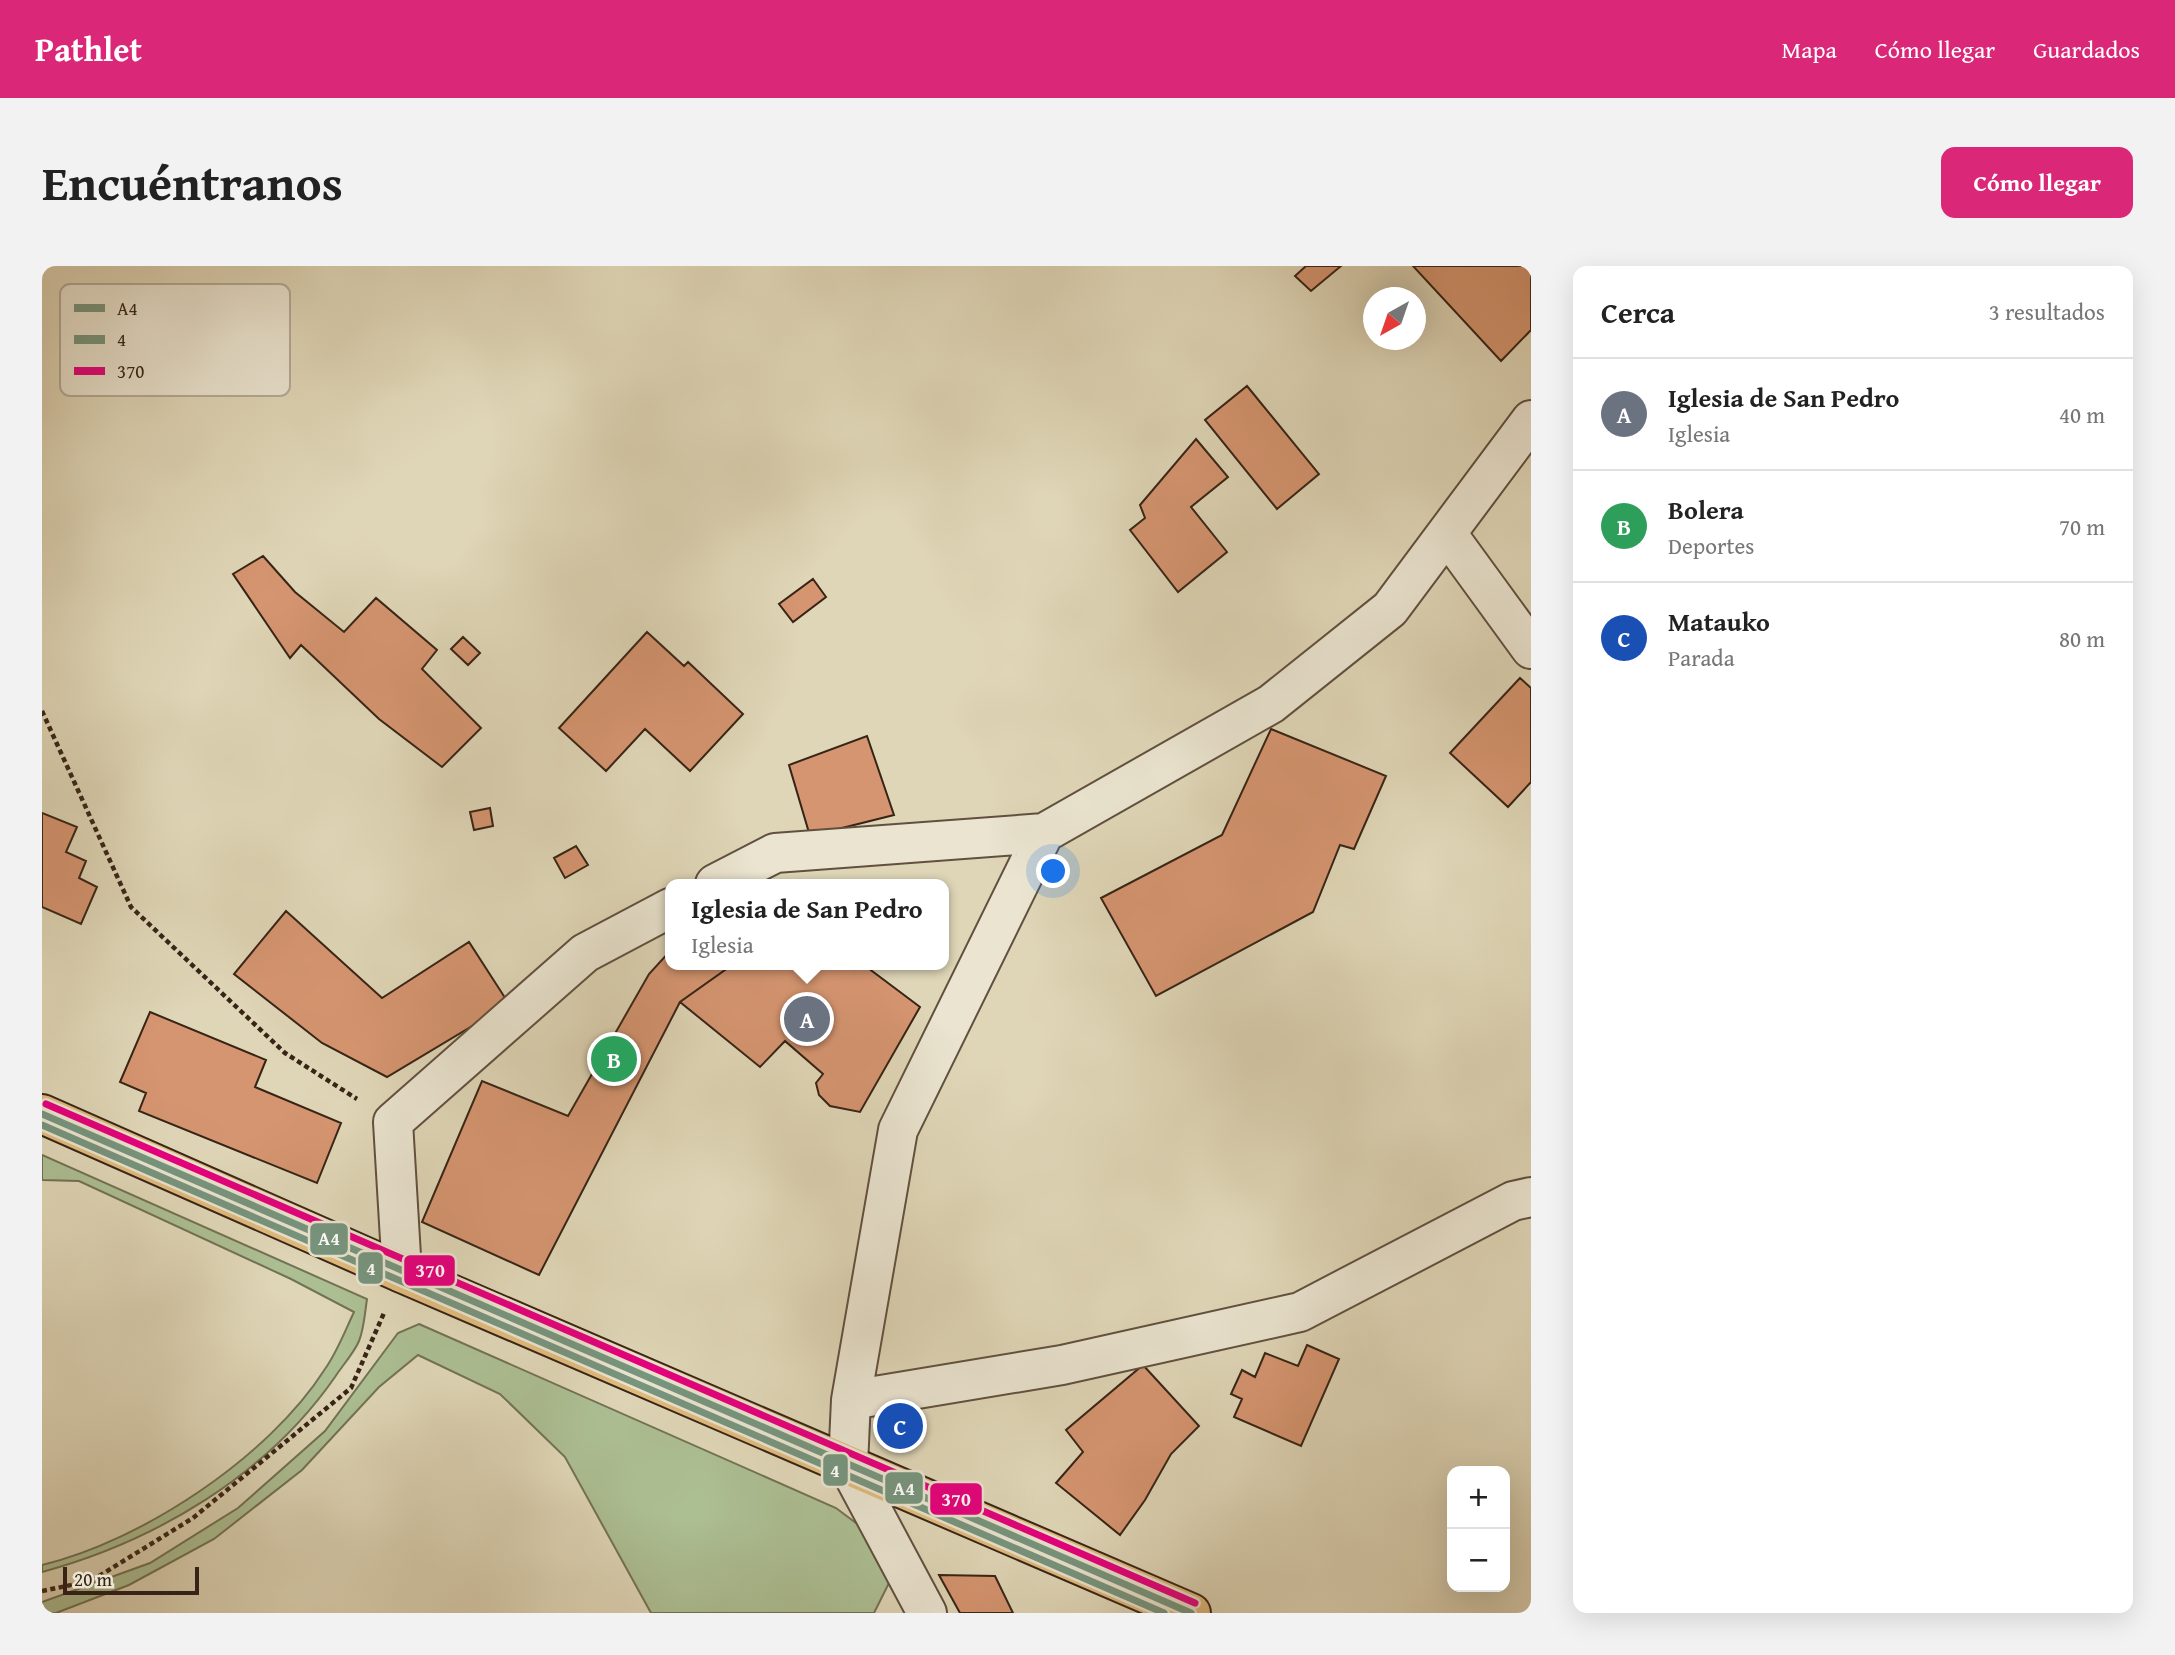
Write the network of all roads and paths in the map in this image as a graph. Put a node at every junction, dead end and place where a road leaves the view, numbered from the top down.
1 (1531, 419) edge
2 (1448, 535) junction
3 (1531, 649) edge
4 (42, 711) edge
5 (1044, 833) junction
6 (725, 879) edge
7 (665, 911) edge
8 (42, 1114) edge
9 (393, 1122) junction
10 (1531, 1197) edge
11 (401, 1273) junction
12 (851, 1400) junction
13 (848, 1465) junction
14 (42, 1591) edge
15 (927, 1613) edge
16 (1191, 1613) edge

1 - 2 street
2 - 3 street
2 - 5 street
4 - 9 path
5 - 6 street
5 - 12 street
7 - 9 street
8 - 11 main road
9 - 11 street
10 - 12 street
11 - 13 main road
11 - 14 path
12 - 13 street
13 - 15 street
13 - 16 main road

